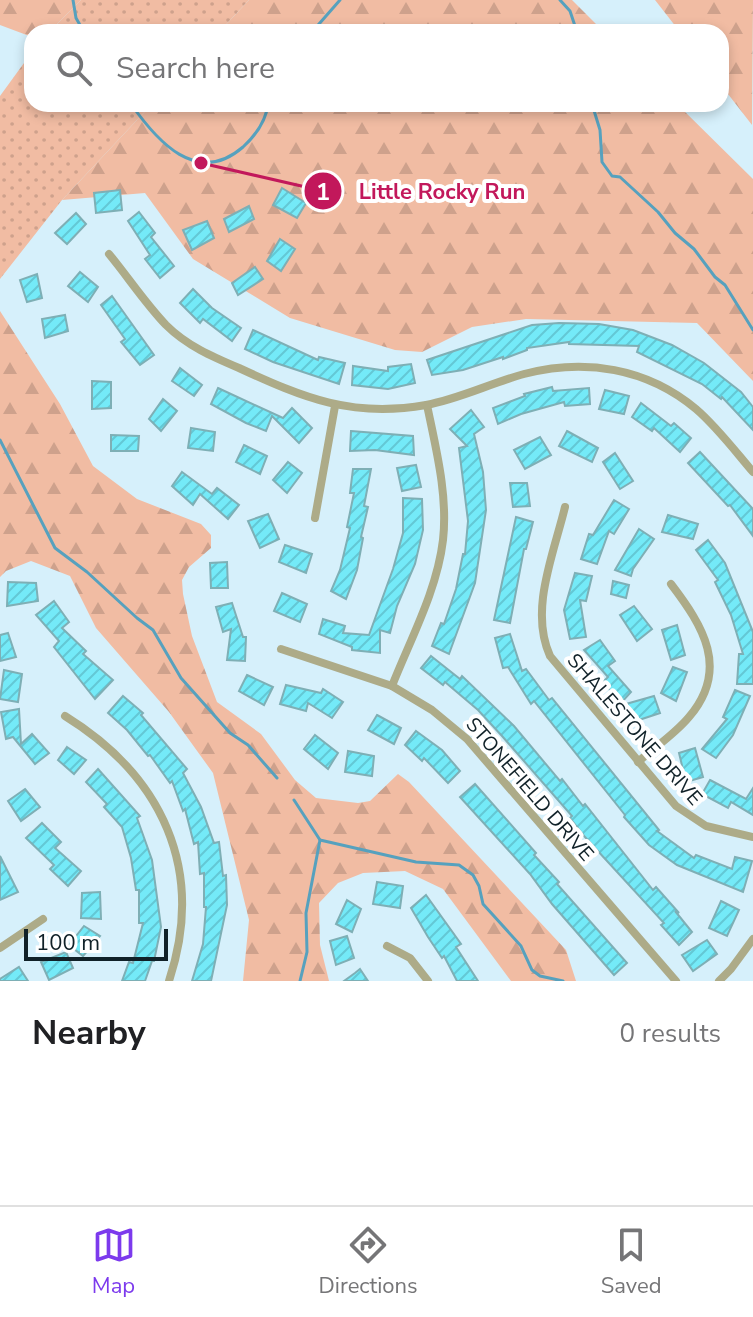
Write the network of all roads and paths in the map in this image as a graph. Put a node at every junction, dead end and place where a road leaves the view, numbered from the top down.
1 (109, 254) dead end
2 (427, 405) junction
3 (335, 406) junction
4 (753, 472) edge
5 (565, 507) dead end
6 (315, 518) dead end
7 (671, 584) dead end
8 (281, 649) dead end
9 (392, 686) junction
10 (65, 716) dead end
11 (638, 762) junction
12 (753, 837) edge
13 (43, 919) dead end
14 (753, 939) edge
15 (387, 946) dead end
16 (0, 948) edge
17 (169, 981) edge
18 (428, 981) edge
19 (676, 981) edge
20 (719, 981) edge

1 - 3 street
2 - 3 street
2 - 4 street
2 - 9 street
3 - 6 street
5 - 11 street, SHALESTONE DRIVE
7 - 11 street
8 - 9 street, STONEFIELD DRIVE
9 - 19 street, STONEFIELD DRIVE
10 - 17 street
11 - 12 street, SHALESTONE DRIVE
13 - 16 street
14 - 20 street
15 - 18 street

